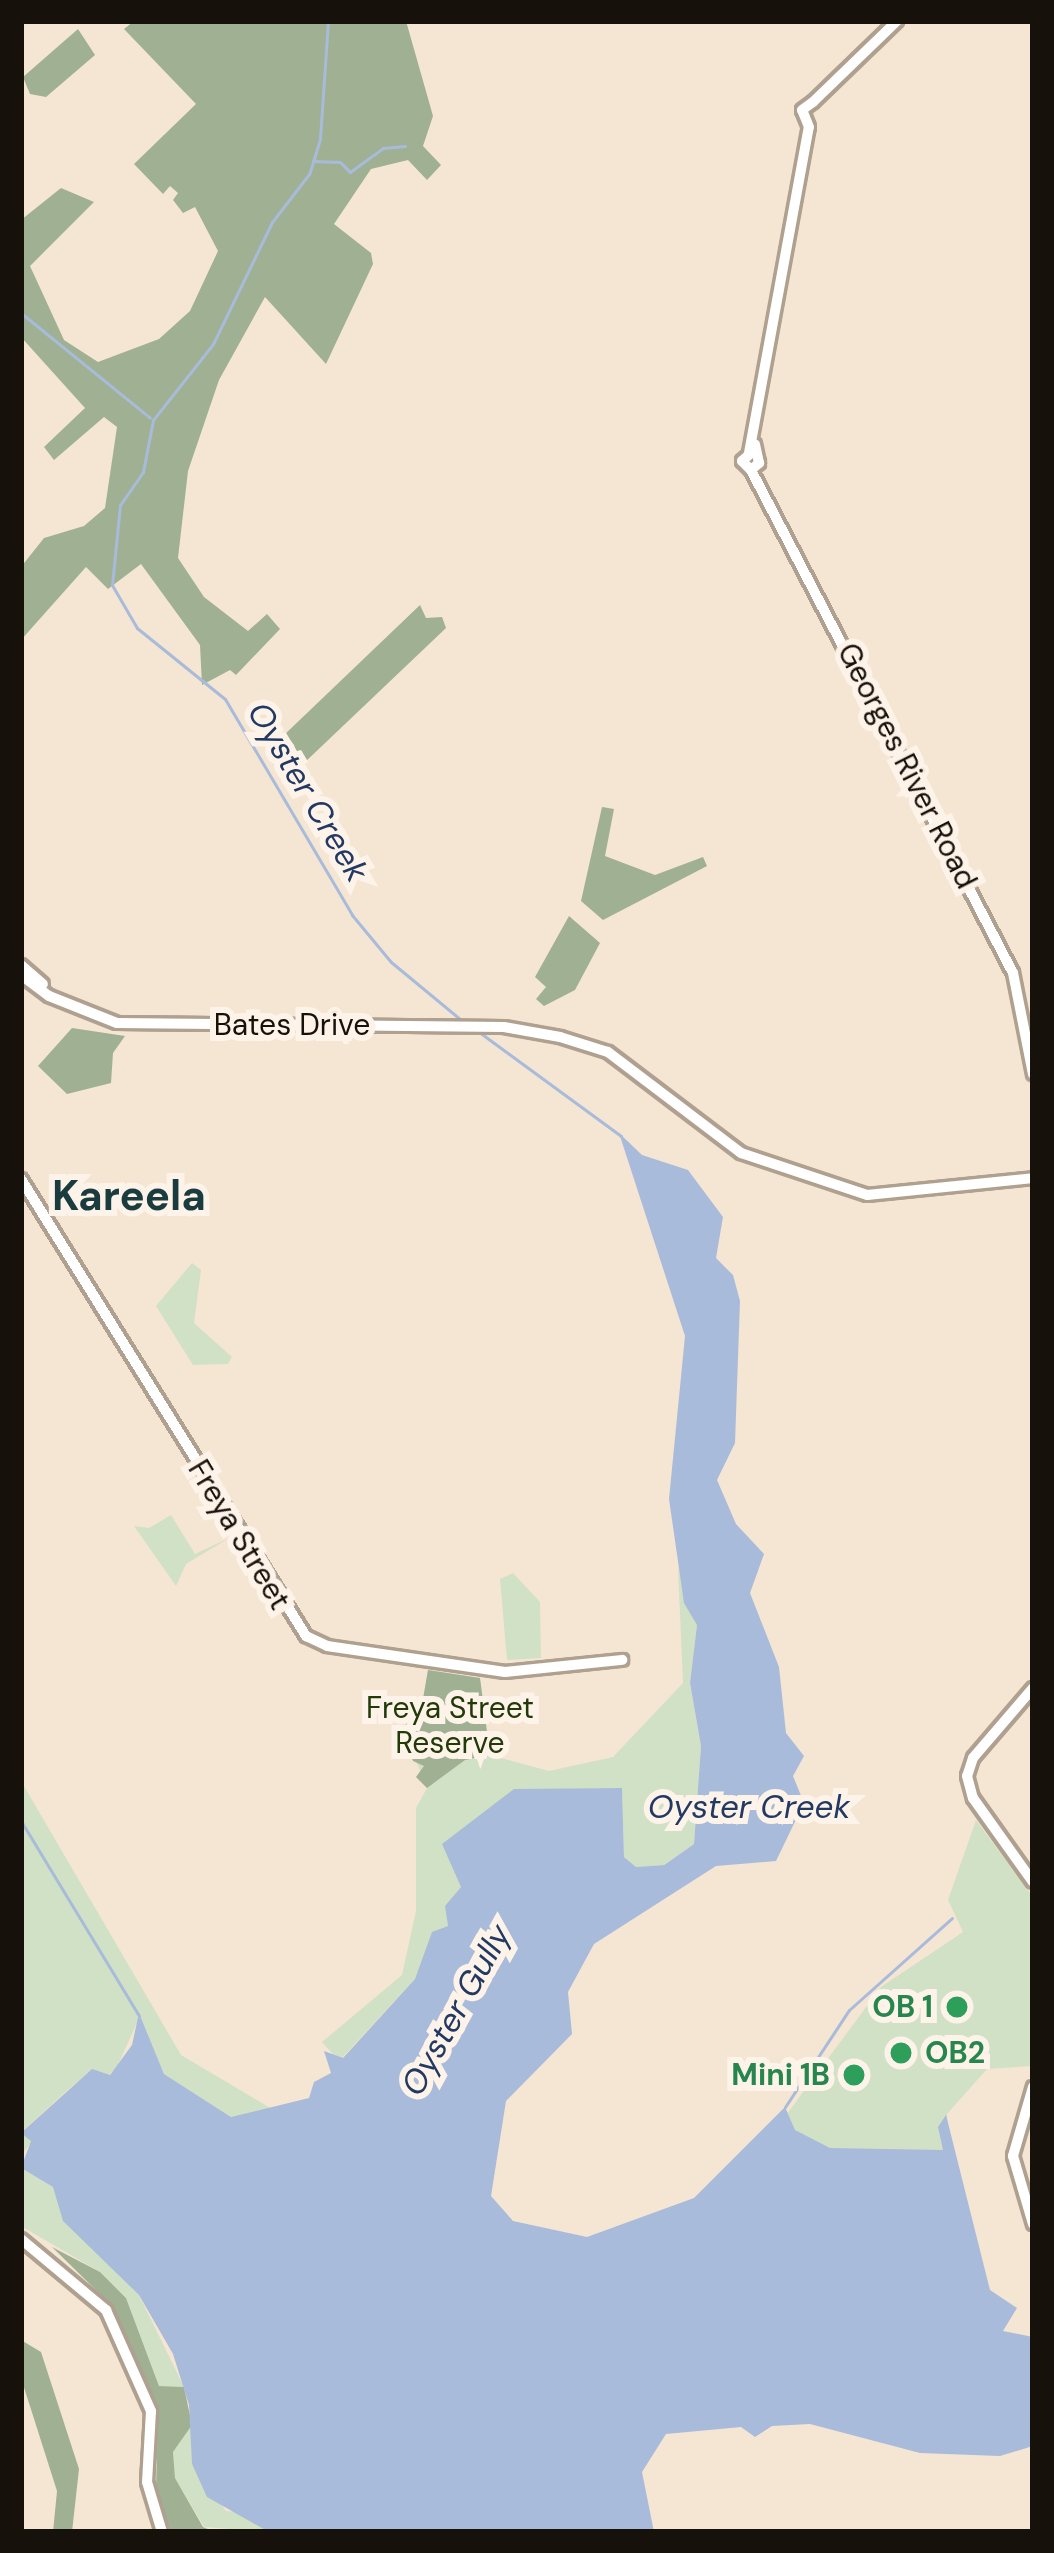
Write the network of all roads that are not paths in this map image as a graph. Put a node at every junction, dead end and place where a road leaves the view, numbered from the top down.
1 (897, 21) edge
2 (21, 965) edge
3 (21, 975) edge
4 (63, 1002) junction
5 (1033, 1074) edge
6 (21, 1179) edge
7 (1033, 1181) edge
8 (622, 1660) dead end
9 (1033, 1688) edge
10 (1033, 1882) edge
11 (1033, 2087) edge
12 (1033, 2224) edge
13 (21, 2239) edge
14 (162, 2532) edge

1 - 5 street, Georges River Road
2 - 4 street, Bates Drive
3 - 4 street, Bates Drive
4 - 7 street, Bates Drive
6 - 8 street, Freya Street
9 - 10 street
11 - 12 street
13 - 14 street

